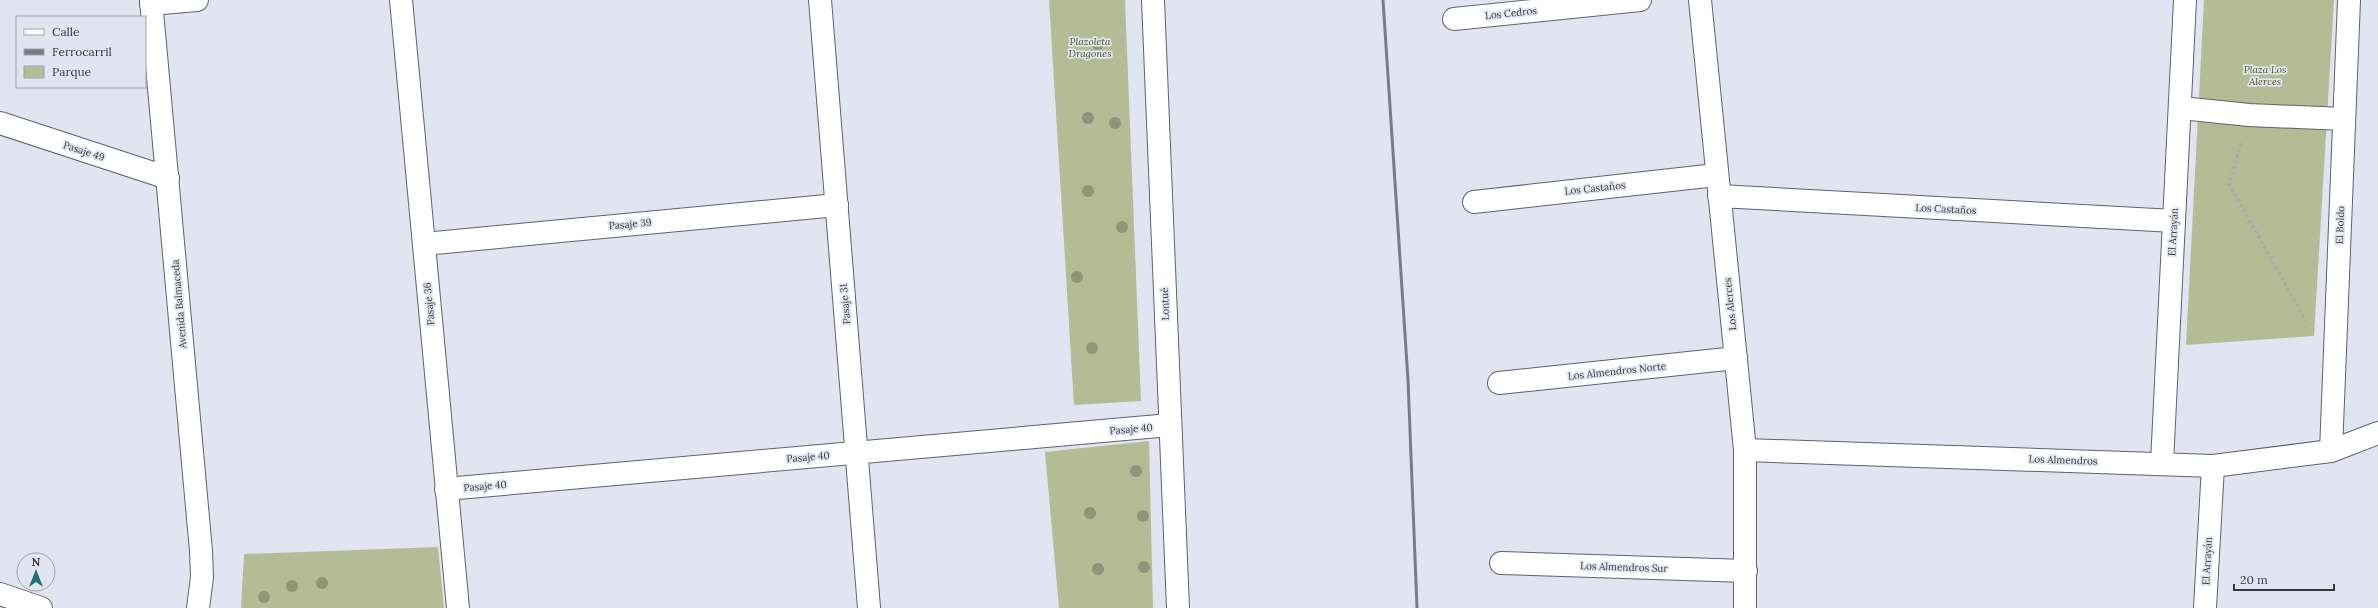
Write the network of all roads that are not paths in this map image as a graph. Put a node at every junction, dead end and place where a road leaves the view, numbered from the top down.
1 (197, 0) edge
2 (401, 0) edge
3 (820, 0) edge
4 (1153, 0) edge
5 (1640, 0) edge
6 (1700, 0) edge
7 (2184, 0) edge
8 (2349, 0) edge
9 (151, 2) edge
10 (1454, 19) dead end
11 (2180, 108) junction
12 (2344, 119) junction
13 (0, 123) edge
14 (1716, 175) junction
15 (168, 178) junction
16 (1719, 196) junction
17 (1474, 202) dead end
18 (837, 205) junction
19 (2174, 221) junction
20 (424, 244) junction
21 (1736, 358) junction
22 (1499, 383) dead end
23 (1170, 425) junction
24 (2378, 433) edge
25 (1745, 450) junction
26 (2330, 451) junction
27 (858, 453) junction
28 (2162, 463) junction
29 (2213, 466) junction
30 (446, 489) junction
31 (1501, 563) dead end
32 (1746, 571) junction
33 (0, 594) edge
34 (41, 608) edge
35 (198, 608) edge
36 (458, 608) edge
37 (869, 608) edge
38 (1178, 608) edge
39 (1745, 608) edge
40 (2205, 608) edge

1 - 9 street
2 - 20 street, Pasaje 36
3 - 18 street, Pasaje 31
4 - 23 street, Lontué
5 - 10 street, Los Cedros
6 - 14 street, Los Alerces
7 - 11 street, El Arrayán
8 - 12 street, El Boldo
9 - 15 street, Avenida Balmaceda
11 - 12 street
11 - 19 street, El Arrayán
12 - 26 street, El Boldo
13 - 15 street, Pasaje 49
14 - 16 street, Los Alerces
14 - 17 street, Los Castaños
15 - 35 street, Avenida Balmaceda
16 - 19 street, Los Castaños
16 - 21 street, Los Alerces
18 - 20 street, Pasaje 39
18 - 27 street, Pasaje 31
19 - 28 street, El Arrayán
20 - 30 street, Pasaje 36
21 - 22 street, Los Almendros Norte
21 - 25 street, Los Alerces
23 - 27 street, Pasaje 40
23 - 38 street, Lontué
24 - 26 street, Los Almendros
25 - 28 street, Los Almendros
25 - 32 street, Los Alerces
26 - 29 street, Los Almendros
27 - 30 street, Pasaje 40
27 - 37 street, Pasaje 31
28 - 29 street, Los Almendros
29 - 40 street, El Arrayán
30 - 36 street, Pasaje 36
31 - 32 street, Los Almendros Sur
32 - 39 street, Los Alerces
33 - 34 street

